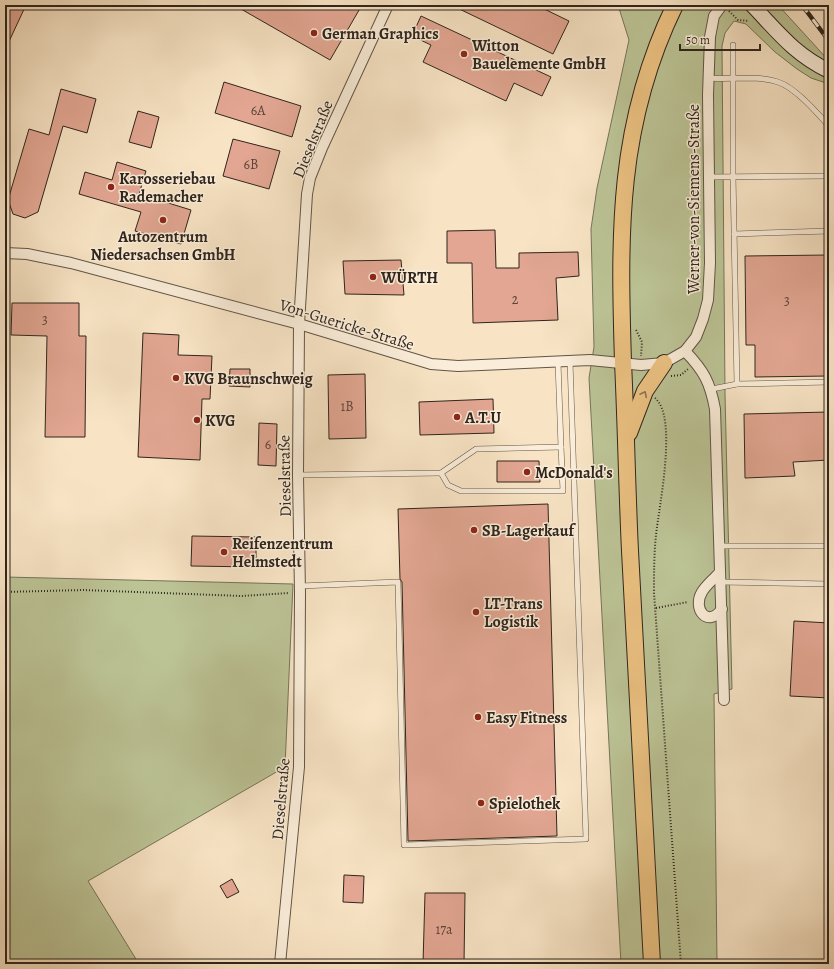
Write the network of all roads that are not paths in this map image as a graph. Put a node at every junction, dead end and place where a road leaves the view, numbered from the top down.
1 (388, 5) edge
2 (675, 5) edge
3 (722, 5) edge
4 (752, 5) edge
5 (733, 45) dead end
6 (829, 71) edge
7 (708, 78) junction
8 (733, 80) junction
9 (829, 126) edge
10 (733, 176) junction
11 (829, 176) edge
12 (709, 177) junction
13 (829, 231) edge
14 (734, 234) junction
15 (5, 253) edge
16 (299, 324) junction
17 (685, 351) junction
18 (570, 361) junction
19 (558, 362) junction
20 (623, 363) junction
21 (664, 363) junction
22 (829, 382) edge
23 (737, 384) junction
24 (712, 389) junction
25 (625, 444) junction
26 (561, 447) junction
27 (441, 473) junction
28 (298, 475) junction
29 (718, 546) junction
30 (829, 546) edge
31 (720, 577) junction
32 (829, 584) edge
33 (300, 589) junction
34 (722, 609) junction
35 (724, 700) dead end
36 (280, 964) edge
37 (652, 964) edge

1 - 16 street, Dieselstraße
2 - 20 main road
3 - 7 street, Werner-von-Siemens-Straße
4 - 6 main road
5 - 8 lane
7 - 8 lane
7 - 12 street, Werner-von-Siemens-Straße
8 - 9 lane
8 - 10 lane
10 - 11 lane
10 - 12 lane
10 - 14 lane
12 - 17 street, Werner-von-Siemens-Straße
13 - 14 lane
14 - 23 lane
15 - 16 street, Von-Guericke-Straße
16 - 19 street, Von-Guericke-Straße
16 - 28 street, Dieselstraße
17 - 21 street, Von-Guericke-Straße
17 - 24 street
18 - 19 street, Von-Guericke-Straße
18 - 20 street, Von-Guericke-Straße
18 - 33 lane
19 - 26 lane
20 - 21 street, Von-Guericke-Straße
20 - 25 main road
25 -> 21 main road
22 - 23 lane
23 - 24 lane
24 - 29 street
25 - 37 main road
26 - 27 lane
26 - 27 lane
27 - 28 lane
28 - 33 street, Dieselstraße
29 - 30 lane
29 - 31 street
31 - 32 lane
31 - 34 street
31 - 34 street
33 - 36 street, Dieselstraße
34 - 35 street

